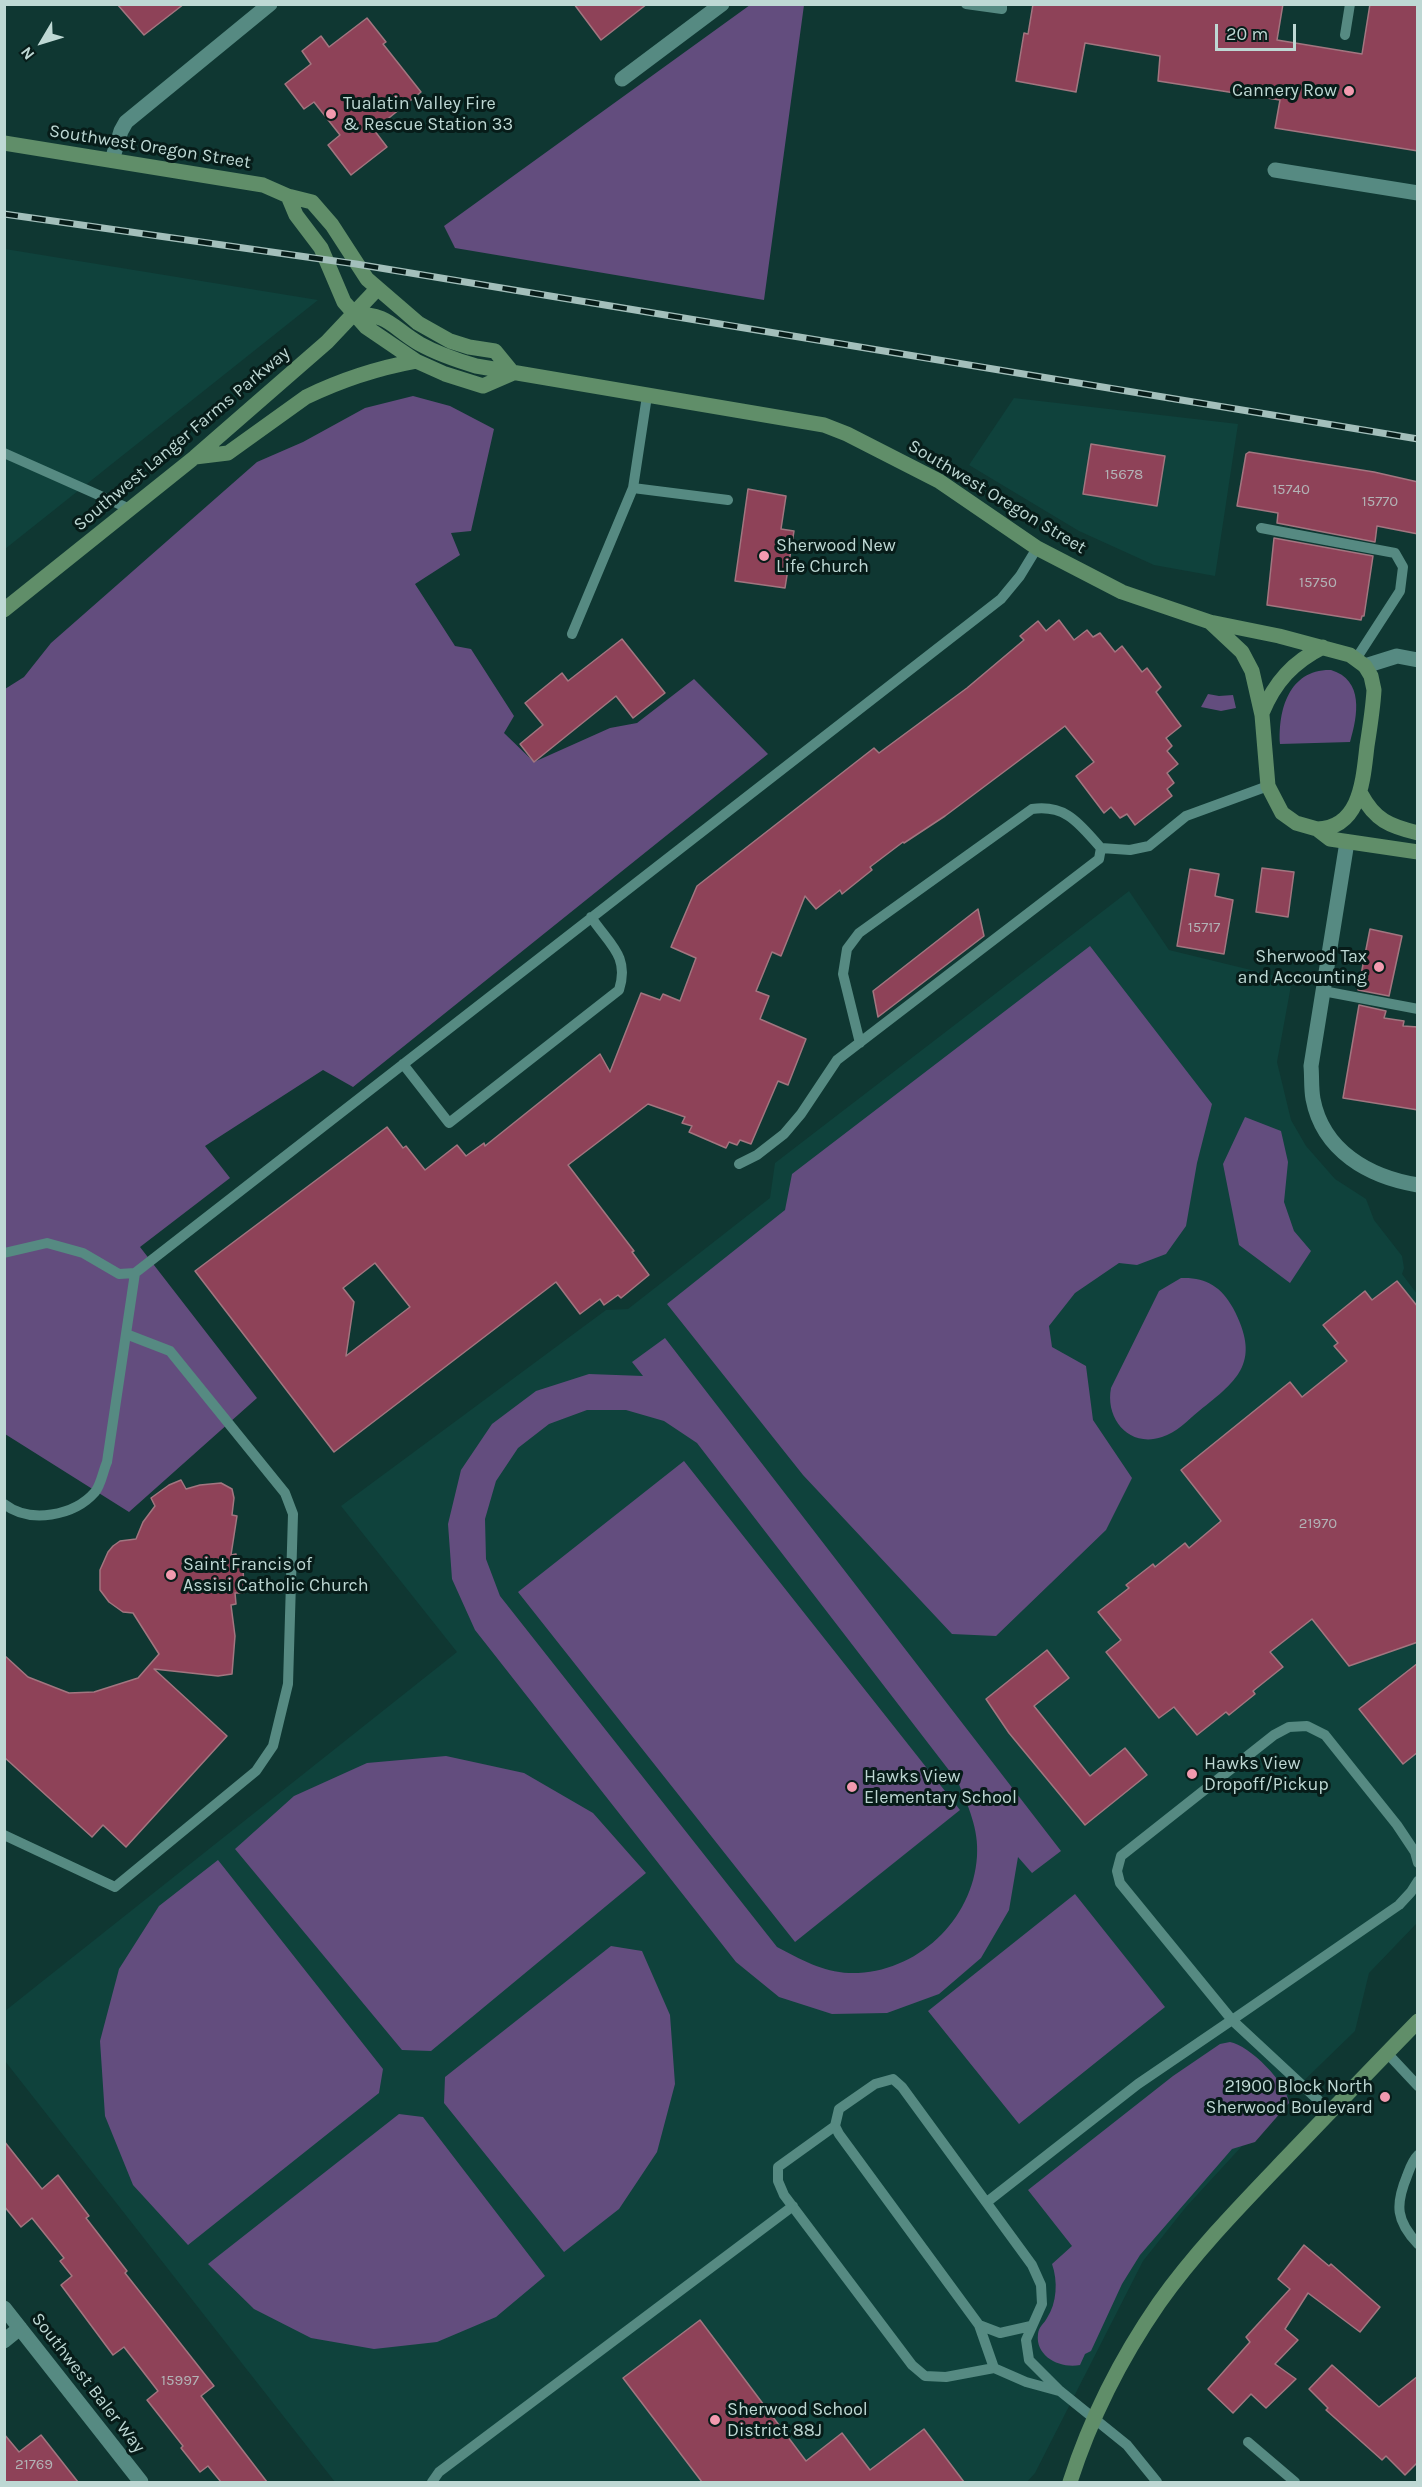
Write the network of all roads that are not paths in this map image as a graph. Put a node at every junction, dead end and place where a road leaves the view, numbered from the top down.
1 (270, 4) edge
2 (722, 4) edge
3 (966, 4) edge
4 (1002, 4) edge
5 (1350, 4) edge
6 (1345, 35) dead end
7 (622, 79) dead end
8 (4, 143) edge
9 (111, 160) junction
10 (1275, 170) dead end
11 (1418, 194) edge
12 (288, 196) junction
13 (377, 289) junction
14 (353, 314) junction
15 (416, 361) junction
16 (513, 373) junction
17 (647, 396) junction
18 (4, 453) edge
19 (195, 457) junction
20 (633, 488) junction
21 (728, 500) dead end
22 (130, 509) junction
23 (1261, 528) dead end
24 (1037, 548) junction
25 (4, 610) edge
26 (1210, 622) junction
27 (572, 634) dead end
28 (1323, 647) junction
29 (1418, 660) edge
30 (1361, 662) junction
31 (1262, 715) junction
32 (1268, 786) junction
33 (1361, 794) junction
34 (1317, 829) junction
35 (1418, 833) edge
36 (1347, 842) junction
37 (1101, 848) junction
38 (1418, 852) edge
39 (591, 917) junction
40 (1323, 991) junction
41 (1418, 1009) edge
42 (860, 1043) junction
43 (403, 1064) junction
44 (739, 1164) dead end
45 (1418, 1185) edge
46 (4, 1253) edge
47 (135, 1273) junction
48 (126, 1334) junction
49 (4, 1504) edge
50 (4, 1834) edge
51 (1418, 1863) edge
52 (1418, 1881) edge
53 (1232, 2020) junction
54 (1418, 2021) edge
55 (1387, 2053) junction
56 (1418, 2086) edge
57 (1331, 2112) junction
58 (835, 2126) junction
59 (1418, 2155) edge
60 (987, 2202) junction
61 (793, 2206) junction
62 (1418, 2244) edge
63 (4, 2308) edge
64 (979, 2325) junction
65 (1031, 2326) junction
66 (20, 2328) junction
67 (4, 2341) edge
68 (994, 2367) junction
69 (1060, 2391) junction
70 (1095, 2418) junction
71 (1248, 2442) dead end
72 (141, 2482) edge
73 (432, 2482) edge
74 (1070, 2482) edge
75 (1157, 2482) edge
76 (1295, 2482) edge

1 - 9 street
2 - 7 street
3 - 4 lane
5 - 6 lane
8 - 9 main road, Southwest Oregon Street
9 - 12 main road, Southwest Oregon Street
10 - 11 street
12 - 13 main road, Southwest Oregon Street
12 - 14 main road
13 - 14 main road, Southwest Langer Farms Parkway
13 - 16 main road, Southwest Oregon Street
14 - 15 main road
14 - 16 main road
14 - 19 main road, Southwest Langer Farms Parkway
15 - 16 main road
15 - 19 main road
16 - 17 main road, Southwest Oregon Street
17 - 20 lane
17 - 24 main road, Southwest Oregon Street
18 - 22 lane
19 - 22 main road, Southwest Langer Farms Parkway
20 - 21 lane
20 - 27 lane
22 - 25 main road, Southwest Langer Farms Parkway
23 - 30 lane
24 - 26 main road, Southwest Oregon Street
24 - 39 lane
26 - 28 main road, Southwest Oregon Street
26 - 31 main road
28 - 30 main road, Southwest Oregon Street
28 - 31 main road
29 - 30 street
30 - 33 main road
31 - 32 main road
32 - 34 main road
32 - 37 lane
33 - 34 main road
33 - 35 main road
34 - 36 main road
36 - 38 main road
36 - 40 street
37 - 42 lane
37 - 42 lane
39 - 43 lane
39 - 43 lane
40 - 41 lane
40 - 45 street
42 - 44 lane
43 - 47 lane
46 - 47 lane
47 - 48 lane
48 - 49 lane
48 - 50 lane
51 - 53 lane
52 - 53 lane
53 - 57 lane
53 - 60 lane
54 - 55 main road
55 - 56 lane
55 - 57 main road
57 - 70 main road
58 - 60 lane
58 - 61 lane
58 - 64 lane
59 - 62 lane
60 - 65 lane
61 - 68 lane
61 - 73 lane
63 - 66 street, Southwest Baler Way
64 - 65 lane
64 - 68 lane
65 - 69 lane
66 - 67 street
66 - 72 street, Southwest Baler Way
68 - 69 lane
69 - 70 lane
70 - 74 main road
70 - 75 lane
71 - 76 lane

